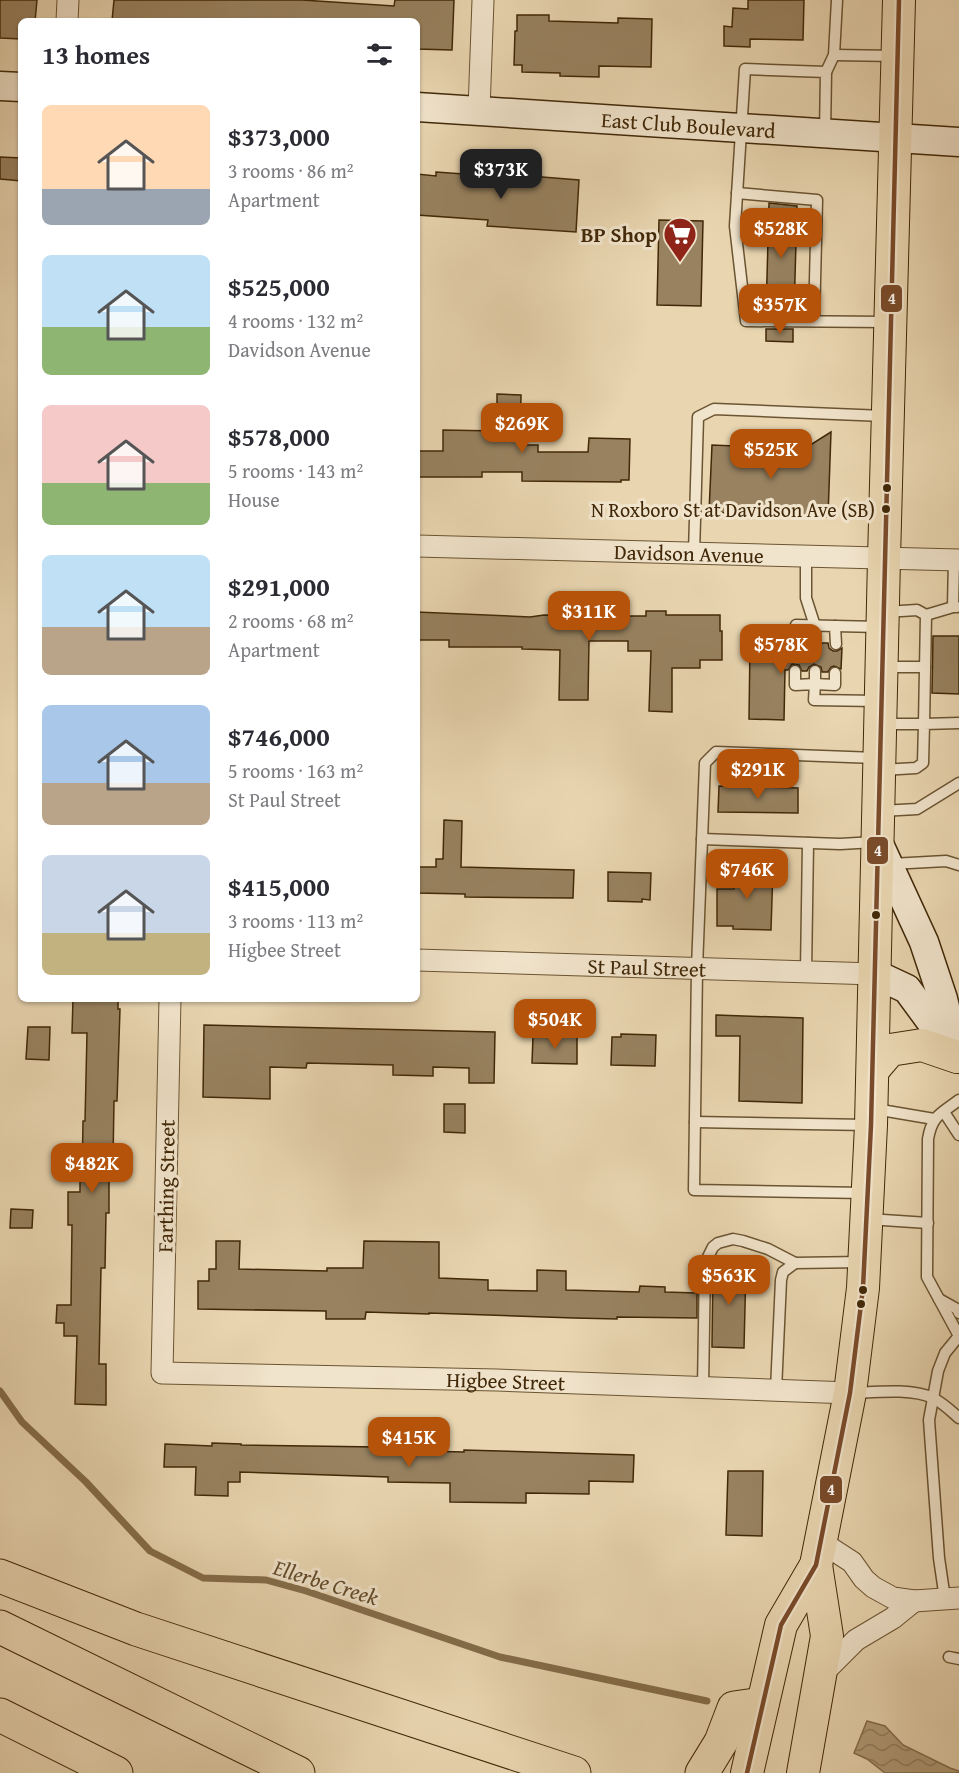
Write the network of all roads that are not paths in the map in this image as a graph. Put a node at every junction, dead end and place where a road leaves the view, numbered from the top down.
1 (68, 0) edge
2 (483, 0) edge
3 (837, 0) edge
4 (900, 0) edge
5 (68, 18) edge
6 (834, 54) junction
7 (898, 56) junction
8 (826, 72) junction
9 (0, 86) edge
10 (18, 87) edge
11 (420, 107) edge
12 (479, 110) junction
13 (740, 127) junction
14 (825, 133) junction
15 (895, 138) junction
16 (959, 142) edge
17 (736, 193) junction
18 (814, 321) junction
19 (890, 322) junction
20 (888, 416) junction
21 (420, 546) edge
22 (694, 553) junction
23 (806, 556) junction
24 (884, 558) junction
25 (957, 560) edge
26 (956, 607) edge
27 (926, 615) junction
28 (882, 619) junction
29 (815, 626) junction
30 (836, 626) junction
31 (796, 642) dead end
32 (815, 643) dead end
33 (836, 644) dead end
34 (881, 667) junction
35 (925, 667) junction
36 (795, 671) dead end
37 (815, 672) dead end
38 (835, 673) dead end
39 (815, 684) junction
40 (880, 713) junction
41 (959, 723) edge
42 (924, 724) junction
43 (879, 764) junction
44 (959, 783) edge
45 (878, 811) junction
46 (702, 839) junction
47 (808, 843) junction
48 (883, 853) junction
49 (959, 865) edge
50 (420, 960) edge
51 (697, 968) junction
52 (806, 971) junction
53 (875, 974) junction
54 (170, 1002) edge
55 (958, 1059) edge
56 (873, 1070) junction
57 (959, 1100) edge
58 (944, 1112) junction
59 (872, 1117) junction
60 (934, 1119) junction
61 (695, 1122) junction
62 (959, 1135) edge
63 (868, 1206) junction
64 (927, 1223) junction
65 (865, 1262) junction
66 (795, 1263) junction
67 (939, 1298) junction
68 (959, 1313) edge
69 (959, 1336) edge
70 (162, 1373) joint
71 (703, 1388) junction
72 (776, 1390) junction
73 (850, 1393) junction
74 (932, 1398) junction
75 (959, 1418) edge
76 (819, 1554) junction
77 (0, 1576) edge
78 (952, 1599) edge
79 (914, 1601) junction
80 (0, 1627) edge
81 (818, 1678) junction
82 (762, 1704) junction
83 (0, 1715) edge
84 (116, 1773) edge
85 (298, 1773) edge
86 (574, 1773) edge
87 (702, 1773) edge
88 (747, 1773) edge
89 (803, 1773) edge

1 - 5 street
2 - 12 street
3 - 6 lane
4 - 7 main road
6 - 7 lane
6 - 8 lane
7 - 15 main road
8 - 13 lane
8 - 14 lane
9 - 10 street
11 - 12 street, East Club Boulevard
12 - 13 street, East Club Boulevard
13 - 14 street, East Club Boulevard
13 - 17 lane
14 - 15 street, East Club Boulevard
15 - 16 street, East Club Boulevard
15 - 19 main road
17 - 18 lane
17 - 18 lane
18 - 19 lane
19 - 20 main road
20 - 22 lane
20 - 24 main road
21 - 22 street, Davidson Avenue
22 - 23 street, Davidson Avenue
23 - 24 street, Davidson Avenue
23 - 29 lane
24 - 25 street, Davidson Avenue
24 - 28 main road
25 - 26 lane
26 - 27 lane
27 - 28 lane
27 - 35 lane
28 - 30 lane
28 - 34 main road
29 - 30 lane
29 - 31 lane
29 - 32 lane
30 - 33 lane
34 - 35 lane
34 - 40 main road
35 - 42 lane
36 - 39 lane
37 - 39 lane
38 - 39 lane
39 - 40 lane
40 - 42 lane
40 - 43 main road
41 - 42 lane
42 - 43 lane
43 - 45 main road
43 - 46 lane
44 - 45 lane
45 - 48 main road
46 - 47 lane
46 - 51 lane
47 - 48 lane
47 - 52 lane
48 - 49 lane
48 - 53 main road
48 - 55 street
50 - 51 street, St Paul Street
51 - 52 street, St Paul Street
51 - 61 lane
52 - 53 street, St Paul Street
53 - 55 street
53 - 56 main road
54 - 70 street, Farthing Street
55 - 56 main road
56 - 59 main road
57 - 58 lane
58 - 60 lane
58 - 62 lane
59 - 60 lane
59 - 61 lane
59 - 63 main road
60 - 64 lane
61 - 63 lane
63 - 64 lane
63 - 65 main road
64 - 67 lane
65 - 66 lane
65 - 73 main road
66 - 71 lane
66 - 72 lane
67 - 68 lane
67 - 69 lane
69 - 74 lane
70 - 71 street, Higbee Street
71 - 72 street, Higbee Street
72 - 73 street, Higbee Street
73 - 74 lane
73 - 76 main road
74 - 75 lane
74 - 78 lane
76 - 79 street
76 - 81 main road
76 - 82 main road
77 - 86 highway
78 - 79 street
79 - 81 street
80 - 85 highway
81 - 89 main road
82 - 87 highway
82 - 88 main road
83 - 84 highway

